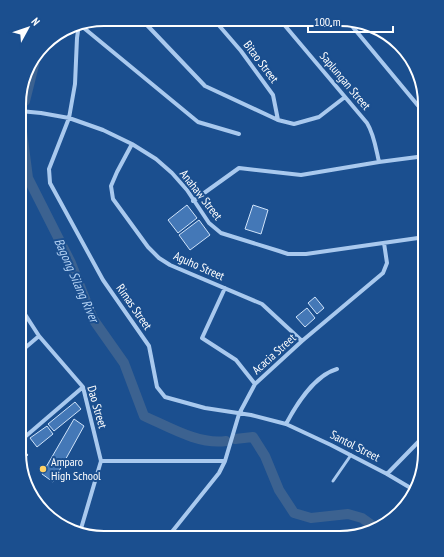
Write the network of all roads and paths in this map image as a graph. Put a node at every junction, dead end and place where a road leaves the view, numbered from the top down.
1 (148, 26) edge
2 (219, 26) edge
3 (285, 26) edge
4 (353, 28) edge
5 (85, 29) edge
6 (78, 31) edge
7 (345, 97) junction
8 (418, 106) edge
9 (26, 112) edge
10 (69, 118) junction
11 (278, 120) junction
12 (238, 134) dead end
13 (132, 144) junction
14 (418, 157) edge
15 (378, 162) junction
16 (193, 201) junction
17 (418, 238) edge
18 (384, 243) junction
19 (225, 288) junction
20 (26, 316) edge
21 (39, 336) junction
22 (302, 342) junction
23 (26, 347) edge
24 (337, 369) dead end
25 (255, 384) junction
26 (83, 387) junction
27 (239, 414) junction
28 (286, 424) junction
29 (26, 436) edge
30 (418, 442) edge
31 (352, 456) junction
32 (101, 461) junction
33 (225, 461) junction
34 (387, 474) junction
35 (333, 481) dead end
36 (410, 487) edge
37 (81, 527) edge
38 (173, 531) edge

1 - 11 street
2 - 11 street, Bitao Street
3 - 7 street, Saplungan Street
4 - 8 street
5 - 12 street
6 - 10 street, Rimas Street
7 - 11 street
7 - 15 street, Saplungan Street
9 - 10 street, Anahaw Street
10 - 13 street, Anahaw Street
10 - 27 street, Rimas Street
13 - 16 street, Anahaw Street
13 - 19 street, Aguho Street
14 - 15 street
15 - 16 street
16 - 18 street, Anahaw Street
17 - 18 street, Anahaw Street
18 - 22 street, Acacia Street
19 - 22 street, Aguho Street
19 - 25 street
20 - 21 street, Dao Street
21 - 23 street
21 - 26 street, Dao Street
22 - 25 street, Acacia Street
24 - 28 street
25 - 27 street, Acacia Street
26 - 29 street
26 - 32 street, Dao Street
27 - 28 street, Rimas Street
27 - 33 street, Acacia Street
28 - 31 street, Santol Street
30 - 34 street
31 - 34 street, Santol Street
31 - 35 lane
32 - 33 street
32 - 37 street
33 - 38 street, Acacia Street
34 - 36 street, Santol Street

